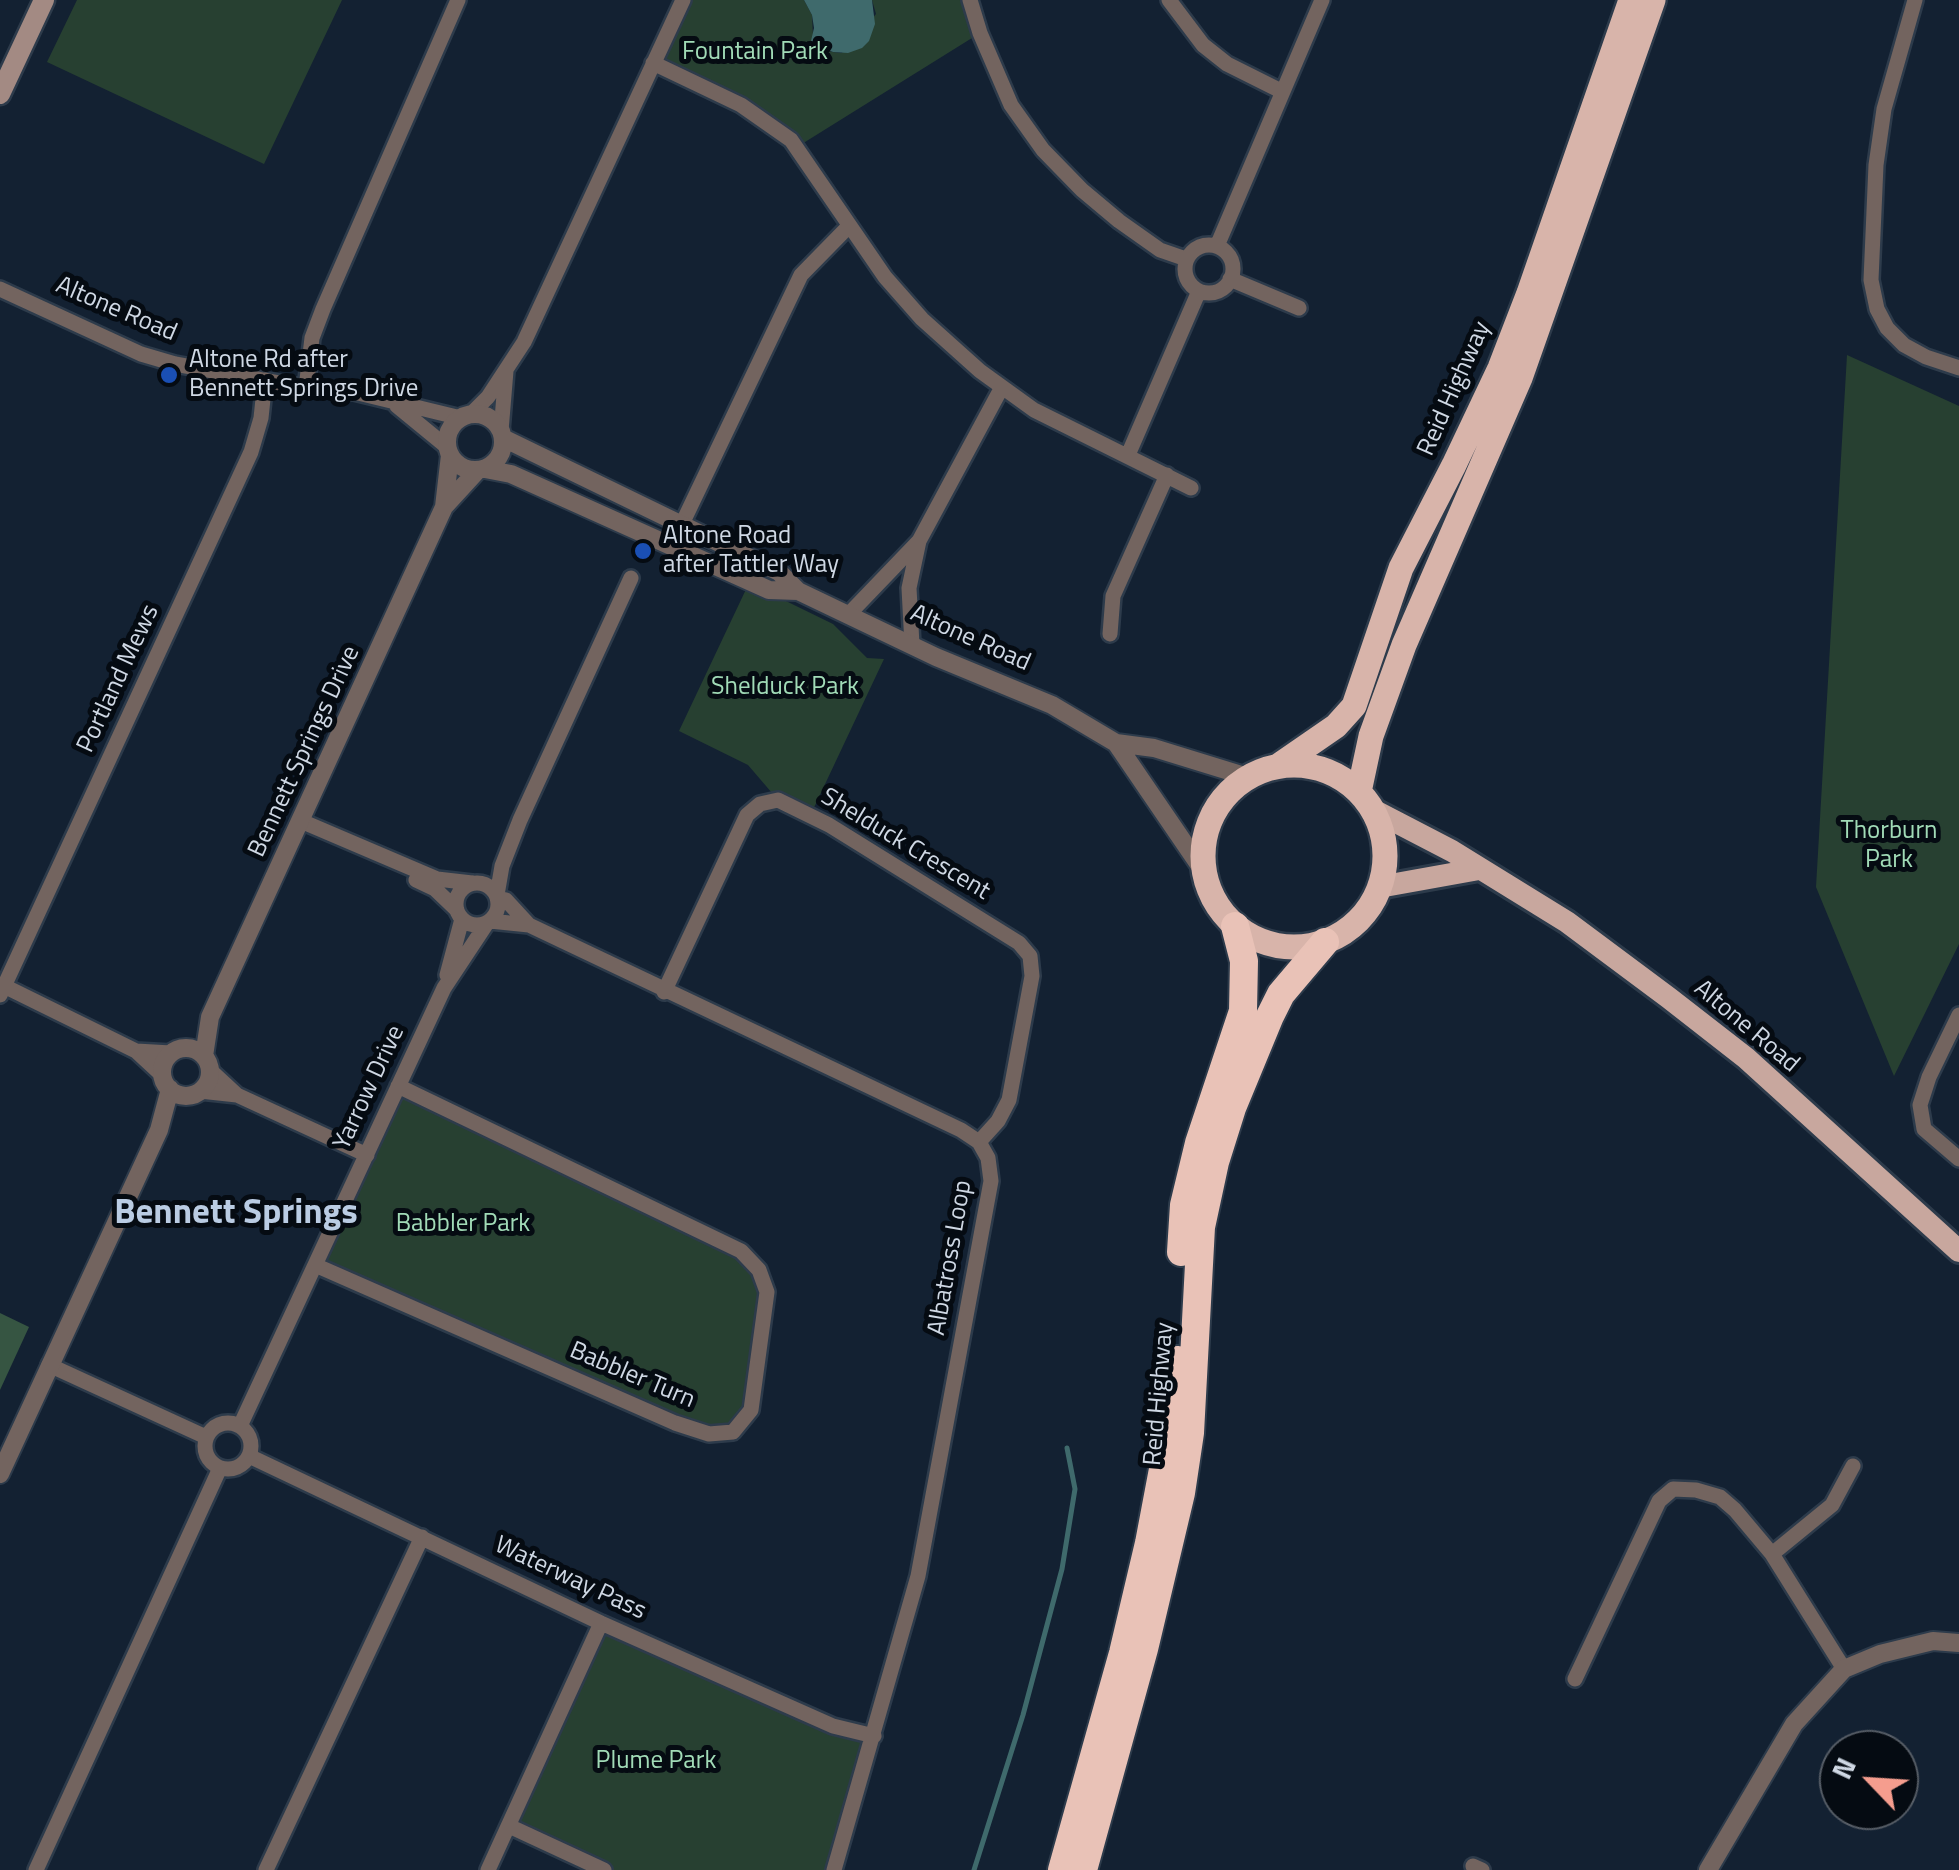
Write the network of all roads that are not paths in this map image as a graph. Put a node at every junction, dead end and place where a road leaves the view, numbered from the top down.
1 (44, 0) edge
2 (458, 0) edge
3 (683, 0) edge
4 (970, 0) edge
5 (1169, 0) edge
6 (1322, 0) edge
7 (1631, 0) edge
8 (1653, 0) edge
9 (1915, 0) edge
10 (653, 63) junction
11 (1281, 91) junction
12 (0, 94) edge
13 (848, 227) junction
14 (1217, 246) junction
15 (1186, 259) junction
16 (1230, 279) junction
17 (0, 290) edge
18 (1200, 291) junction
19 (1299, 308) dead end
20 (507, 367) junction
21 (1959, 368) edge
22 (266, 380) junction
23 (306, 388) junction
24 (1002, 388) junction
25 (390, 401) junction
26 (466, 416) junction
27 (502, 434) junction
28 (448, 451) junction
29 (1128, 455) junction
30 (481, 470) junction
31 (1166, 475) junction
32 (1191, 488) dead end
33 (444, 506) junction
34 (682, 524) junction
35 (919, 541) junction
36 (631, 578) dead end
37 (798, 592) junction
38 (848, 615) junction
39 (1110, 634) dead end
40 (912, 645) junction
41 (1116, 743) junction
42 (1278, 766) junction
43 (1248, 777) junction
44 (1366, 801) junction
45 (520, 820) junction
46 (302, 821) junction
47 (370, 851) junction
48 (1479, 869) junction
49 (1204, 872) junction
50 (473, 883) junction
51 (1380, 887) junction
52 (498, 897) junction
53 (460, 915) junction
54 (489, 922) junction
55 (528, 926) junction
56 (1235, 926) junction
57 (1325, 942) junction
58 (444, 988) junction
59 (2, 990) edge
60 (664, 992) junction
61 (1959, 1015) edge
62 (210, 1017) junction
63 (136, 1050) junction
64 (175, 1051) junction
65 (207, 1063) junction
66 (398, 1086) junction
67 (179, 1088) junction
68 (237, 1096) junction
69 (979, 1142) junction
70 (367, 1155) junction
71 (1959, 1159) edge
72 (1959, 1251) edge
73 (315, 1265) junction
74 (50, 1364) junction
75 (240, 1426) junction
76 (206, 1437) junction
77 (249, 1456) junction
78 (1853, 1466) dead end
79 (220, 1468) junction
80 (0, 1474) edge
81 (422, 1538) junction
82 (1772, 1554) junction
83 (601, 1623) junction
84 (1959, 1643) edge
85 (1844, 1669) junction
86 (1575, 1679) dead end
87 (874, 1736) junction
88 (509, 1826) junction
89 (36, 1870) edge
90 (266, 1870) edge
91 (488, 1870) edge
92 (604, 1870) edge
93 (834, 1870) edge
94 (1062, 1870) edge
95 (1084, 1870) edge
96 (1708, 1870) edge

1 - 12 main road
2 - 23 street
3 - 10 street
4 - 15 street
5 - 11 street
6 - 11 street
7 - 42 highway, Reid Highway
8 - 44 highway
9 - 21 street
10 - 13 street
10 - 20 street
11 - 14 street
13 - 24 street
13 - 34 street
14 - 15 street
14 - 16 street
15 - 18 street
16 - 18 street
16 - 19 street
17 - 22 street, Altone Road
18 - 29 street
20 - 26 street
20 - 27 street
22 - 23 street, Altone Road
22 - 59 street, Portland Mews
23 - 25 street, Altone Road
24 - 29 street
24 - 35 street
25 - 26 street, Altone Road
25 - 28 street, Altone Road
26 - 27 street
26 - 28 street
27 - 30 street
27 - 34 street, Altone Road
28 - 30 street
28 - 33 street, Bennett Springs Drive
29 - 31 street
30 - 33 street, Bennett Springs Drive
30 - 37 street, Altone Road
31 - 32 street
31 - 39 street
33 - 46 street, Bennett Springs Drive
34 - 37 street, Altone Road
35 - 38 street
35 - 40 street
36 - 45 street
37 - 38 street, Altone Road
38 - 40 street, Altone Road
40 - 41 street, Altone Road
41 - 43 street, Altone Road
41 - 49 street, Altone Road
42 - 43 highway
42 - 44 highway
43 - 49 highway
44 - 48 main road, Altone Road
44 - 51 highway
45 - 50 street
45 - 52 street
46 - 47 street
46 - 62 street, Bennett Springs Drive
47 - 50 street
47 - 53 street
48 - 51 main road
48 - 72 main road, Altone Road
49 - 56 highway
50 - 52 street
50 - 53 street
51 - 57 highway
52 - 54 street
52 - 55 street
53 - 54 street
53 - 58 street
54 - 55 street
54 - 58 street
55 - 60 street
56 - 57 highway
56 - 94 highway, Reid Highway
57 - 95 highway, Reid Highway
58 - 66 street, Yarrow Drive
59 - 63 street
60 - 69 street
60 - 69 street, Shelduck Crescent
61 - 71 street
62 - 64 street, Bennett Springs Drive
62 - 65 street, Bennett Springs Drive
63 - 64 street
63 - 67 street
64 - 65 street
64 - 67 street
65 - 67 street
65 - 68 street
66 - 70 street, Yarrow Drive
66 - 73 street, Babbler Turn
67 - 68 street
67 - 74 street
68 - 70 street
69 - 87 street, Albatross Loop
70 - 73 street, Yarrow Drive
73 - 75 street, Yarrow Drive
74 - 76 street
74 - 80 street
75 - 76 street
75 - 77 street
76 - 79 street
77 - 79 street
77 - 81 street, Waterway Pass
78 - 82 street
79 - 89 street
81 - 83 street, Waterway Pass
81 - 90 street
82 - 85 street
82 - 86 street
83 - 87 street, Waterway Pass
83 - 88 street
84 - 85 street
85 - 96 street
87 - 93 street, Albatross Loop
88 - 91 street
88 - 92 street

